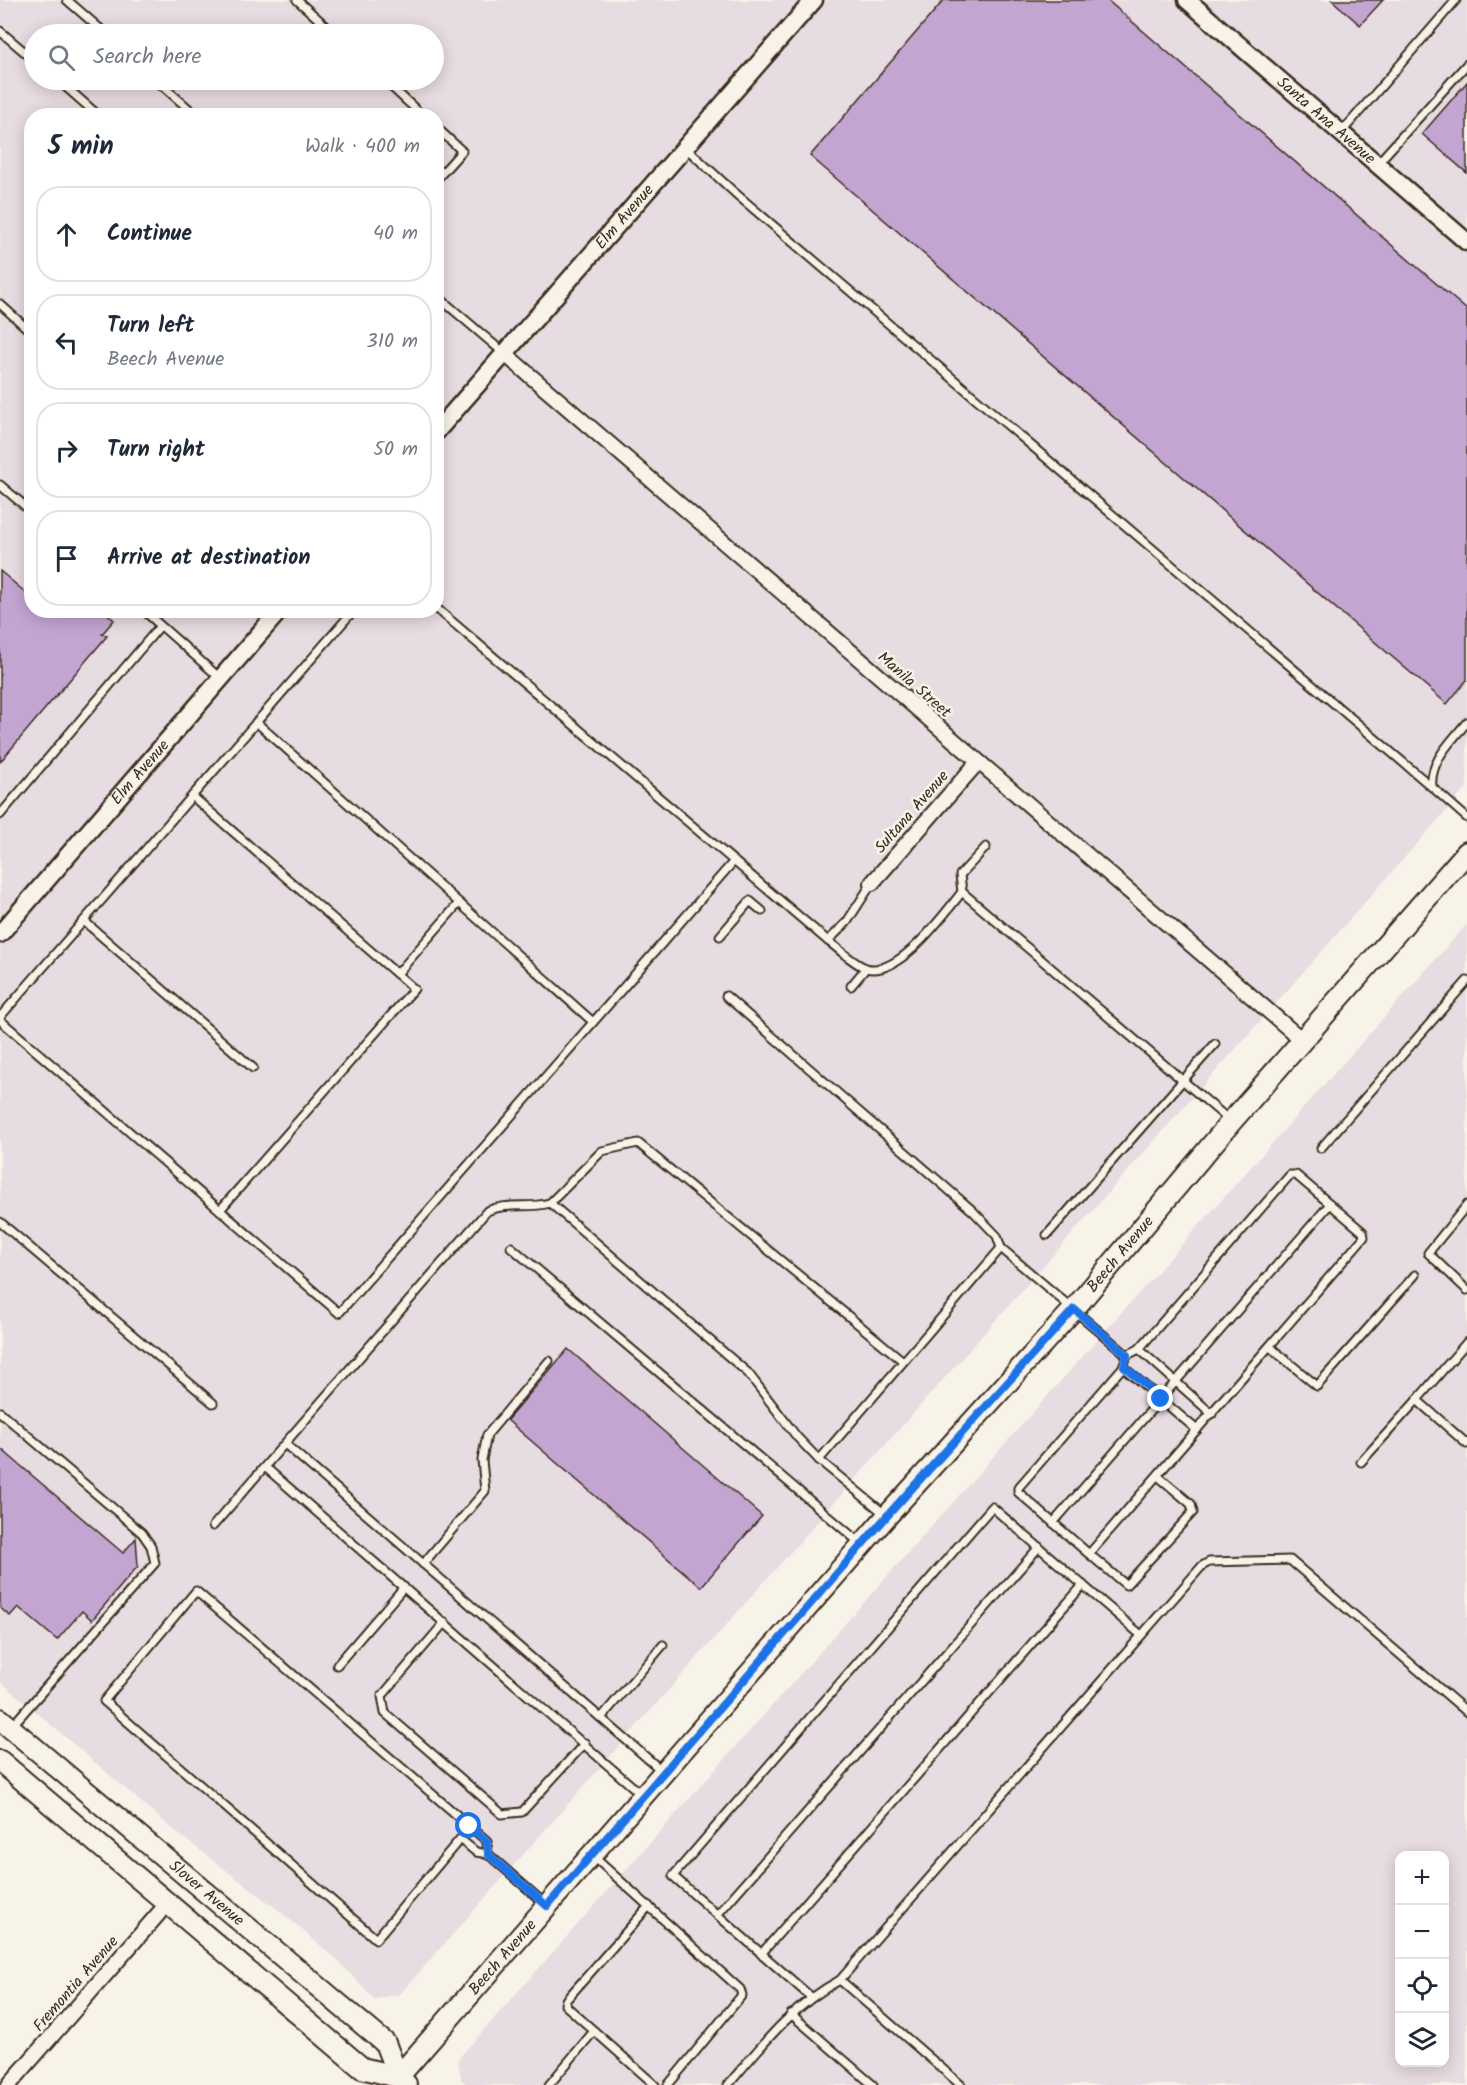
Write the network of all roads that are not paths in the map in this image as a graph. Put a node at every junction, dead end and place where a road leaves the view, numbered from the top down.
1 (67, 0) edge
2 (297, 0) edge
3 (814, 0) edge
4 (1187, 0) edge
5 (1456, 0) edge
6 (95, 24) edge
7 (324, 24) edge
8 (0, 31) edge
9 (24, 51) edge
10 (1467, 64) edge
11 (69, 90) edge
12 (167, 90) edge
13 (395, 90) edge
14 (90, 108) edge
15 (188, 108) edge
16 (414, 108) edge
17 (1341, 133) junction
18 (444, 134) edge
19 (686, 148) junction
20 (1377, 164) junction
21 (444, 171) edge
22 (1467, 242) edge
23 (444, 302) edge
24 (0, 304) edge
25 (24, 326) edge
26 (505, 354) junction
27 (444, 423) edge
28 (0, 485) edge
29 (24, 505) edge
30 (444, 615) edge
31 (152, 618) edge
32 (273, 618) edge
33 (347, 618) edge
34 (160, 626) junction
35 (220, 678) junction
36 (256, 722) junction
37 (1467, 722) edge
38 (978, 762) junction
39 (1432, 787) junction
40 (192, 796) junction
41 (0, 815) edge
42 (1467, 818) edge
43 (986, 847) dead end
44 (1467, 852) edge
45 (734, 861) junction
46 (872, 883) joint
47 (962, 892) junction
48 (459, 903) junction
49 (762, 911) dead end
50 (84, 921) junction
51 (0, 934) edge
52 (720, 936) dead end
53 (828, 941) junction
54 (866, 968) junction
55 (397, 974) junction
56 (1466, 985) edge
57 (851, 986) dead end
58 (726, 996) dead end
59 (0, 1019) edge
60 (592, 1021) junction
61 (1302, 1040) junction
62 (1215, 1044) dead end
63 (253, 1068) dead end
64 (1183, 1080) junction
65 (1231, 1122) junction
66 (1321, 1148) dead end
67 (550, 1203) junction
68 (1330, 1204) junction
69 (1467, 1204) edge
70 (220, 1210) junction
71 (0, 1222) edge
72 (1047, 1235) dead end
73 (511, 1247) dead end
74 (1001, 1248) junction
75 (1415, 1275) dead end
76 (1467, 1290) edge
77 (1074, 1309) junction
78 (1467, 1342) edge
79 (1270, 1347) junction
80 (1139, 1349) junction
81 (1127, 1355) junction
82 (549, 1361) dead end
83 (903, 1361) junction
84 (1124, 1366) junction
85 (1176, 1382) junction
86 (1161, 1399) junction
87 (1417, 1400) junction
88 (213, 1403) dead end
89 (0, 1412) edge
90 (1212, 1414) junction
91 (1197, 1430) junction
92 (285, 1444) junction
93 (1467, 1444) edge
94 (819, 1460) junction
95 (1361, 1462) dead end
96 (265, 1467) junction
97 (1158, 1476) junction
98 (887, 1516) junction
99 (1053, 1523) junction
100 (213, 1526) dead end
101 (862, 1545) junction
102 (1039, 1547) junction
103 (1089, 1554) junction
104 (423, 1564) junction
105 (1083, 1585) junction
106 (404, 1587) junction
107 (445, 1622) junction
108 (1141, 1635) junction
109 (663, 1645) dead end
110 (337, 1665) dead end
111 (1467, 1712) edge
112 (601, 1718) junction
113 (5, 1723) edge
114 (585, 1743) junction
115 (0, 1761) edge
116 (664, 1772) junction
117 (643, 1796) junction
118 (488, 1854) junction
119 (592, 1855) junction
120 (167, 1904) junction
121 (547, 1906) junction
122 (649, 1906) junction
123 (717, 1916) junction
124 (761, 1954) junction
125 (840, 1980) junction
126 (811, 1997) junction
127 (791, 2014) junction
128 (594, 2031) junction
129 (399, 2082) edge
130 (9, 2085) edge
131 (549, 2085) edge
132 (655, 2085) edge
133 (668, 2085) edge
134 (728, 2085) edge
135 (873, 2085) edge
136 (961, 2085) edge

1 - 6 lane
2 - 7 lane
3 - 19 street, Elm Avenue
4 - 17 street, Santa Ana Avenue
5 - 17 lane
8 - 9 lane
10 - 20 lane
11 - 14 lane
12 - 15 lane
13 - 16 lane
17 - 20 street, Santa Ana Avenue
18 - 21 lane
19 - 26 street, Elm Avenue
19 - 39 lane
20 - 22 street, Santa Ana Avenue
23 - 26 lane
24 - 25 lane
26 - 27 street, Elm Avenue
26 - 38 street, Manila Street
28 - 29 lane
30 - 45 lane
31 - 34 lane
32 - 35 street, Elm Avenue
33 - 36 lane
34 - 35 lane
34 - 41 lane
35 - 51 street, Elm Avenue
36 - 40 lane
36 - 48 lane
37 - 39 lane
38 - 46 street, Sultana Avenue
38 - 61 street, Manila Street
39 - 42 lane
40 - 50 lane
40 - 55 lane
43 - 47 lane
44 - 61 main road, Beech Avenue
45 - 53 lane
45 - 60 lane
46 - 53 lane
47 - 54 lane
47 - 64 lane
48 - 55 lane
48 - 60 lane
49 - 52 lane
50 - 59 lane
50 - 63 lane
53 - 54 lane
54 - 57 lane
55 - 70 lane
56 - 66 lane
58 - 74 lane
59 - 70 lane
60 - 70 lane
61 - 65 main road, Beech Avenue
62 - 64 lane
64 - 65 lane
64 - 72 lane
65 - 77 main road, Beech Avenue
67 - 83 lane
67 - 92 lane
67 - 94 lane
68 - 79 lane
68 - 80 lane
68 - 85 lane
69 - 76 lane
71 - 88 lane
73 - 101 lane
74 - 77 lane
74 - 83 lane
75 - 79 lane
77 - 81 lane
77 - 98 main road, Beech Avenue
78 - 87 lane
79 - 90 lane
80 - 81 lane
80 - 85 lane
81 - 84 lane
82 - 104 lane
83 - 94 lane
84 - 86 lane
84 - 99 lane
85 - 86 lane
85 - 90 lane
86 - 91 lane
86 - 99 lane
87 - 93 lane
87 - 95 lane
89 - 113 lane
90 - 91 lane
91 - 97 lane
92 - 96 lane
92 - 104 lane
94 - 98 lane
96 - 100 lane
96 - 106 lane
97 - 103 lane
97 - 103 lane
98 - 101 main road, Beech Avenue
99 - 103 lane
101 - 116 main road, Beech Avenue
102 - 105 lane
102 - 123 lane
102 - 123 lane
104 - 112 lane
105 - 108 lane
105 - 124 lane
106 - 107 lane
106 - 110 lane
107 - 114 lane
107 - 114 lane
108 - 111 lane
108 - 125 lane
109 - 112 lane
112 - 116 lane
113 - 129 main road, Slover Avenue
114 - 117 lane
115 - 120 main road, Slover Avenue
116 - 117 main road, Beech Avenue
117 - 119 main road, Beech Avenue
118 - 118 lane
118 - 121 lane
119 - 121 main road, Beech Avenue
119 - 122 lane
120 - 129 main road, Slover Avenue
120 - 130 street, Fremontia Avenue
121 - 129 main road, Beech Avenue
122 - 128 lane
122 - 133 lane
123 - 124 lane
124 - 126 lane
125 - 126 lane
125 - 136 lane
126 - 127 lane
127 - 134 lane
127 - 135 lane
128 - 131 lane
128 - 132 lane

